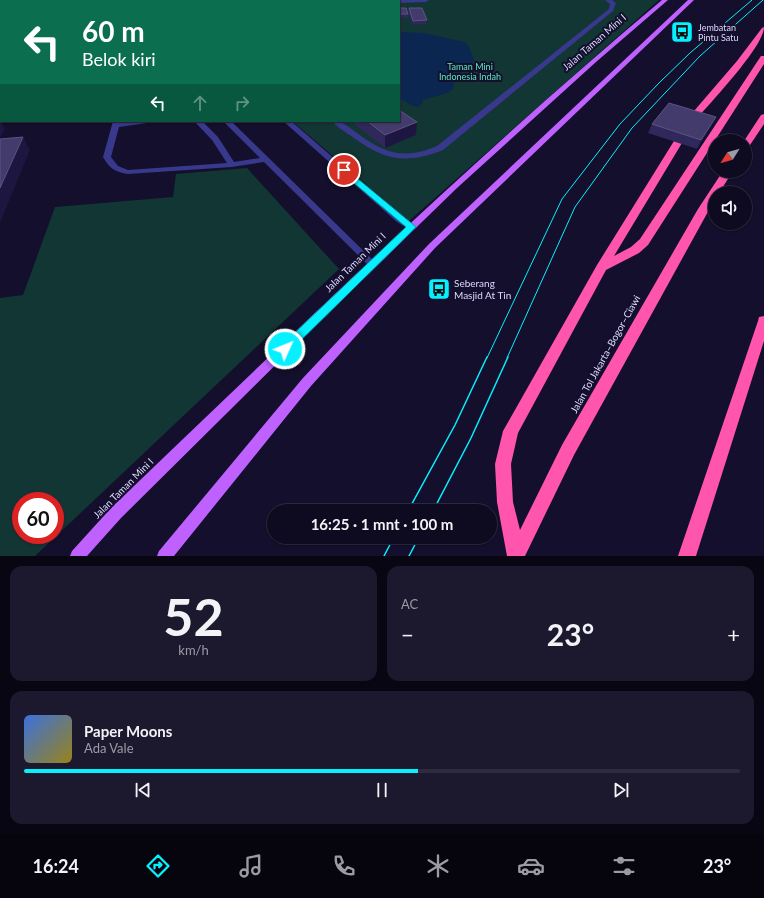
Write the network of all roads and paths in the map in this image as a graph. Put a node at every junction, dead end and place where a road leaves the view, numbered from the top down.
1 (426, 0) edge
2 (608, 0) edge
3 (665, 0) edge
4 (691, 0) edge
5 (400, 1) edge
6 (764, 29) edge
7 (764, 58) edge
8 (764, 117) edge
9 (691, 120) edge
10 (132, 122) edge
11 (199, 122) edge
12 (228, 122) edge
13 (288, 122) edge
14 (337, 122) edge
15 (117, 123) edge
16 (752, 135) edge
17 (677, 143) edge
18 (265, 160) junction
19 (232, 165) junction
20 (723, 178) edge
21 (412, 227) junction
22 (372, 265) junction
23 (601, 268) junction
24 (764, 321) edge
25 (516, 555) edge
26 (76, 556) edge
27 (164, 556) edge
28 (687, 556) edge

1 - 5 lane
2 - 14 lane
3 - 21 main road, Jalan Taman Mini I
4 - 27 main road
6 - 9 highway
7 - 23 highway
8 - 16 highway
10 - 15 lane
11 - 19 lane
12 - 18 lane
13 - 21 lane
15 - 19 lane
17 - 23 highway
18 - 19 lane
18 - 22 lane
20 - 25 highway, Jalan Tol Jakarta–Bogor–Ciawi
21 - 22 main road, Jalan Taman Mini I
22 - 26 main road, Jalan Taman Mini I
23 - 25 highway
24 - 28 highway

